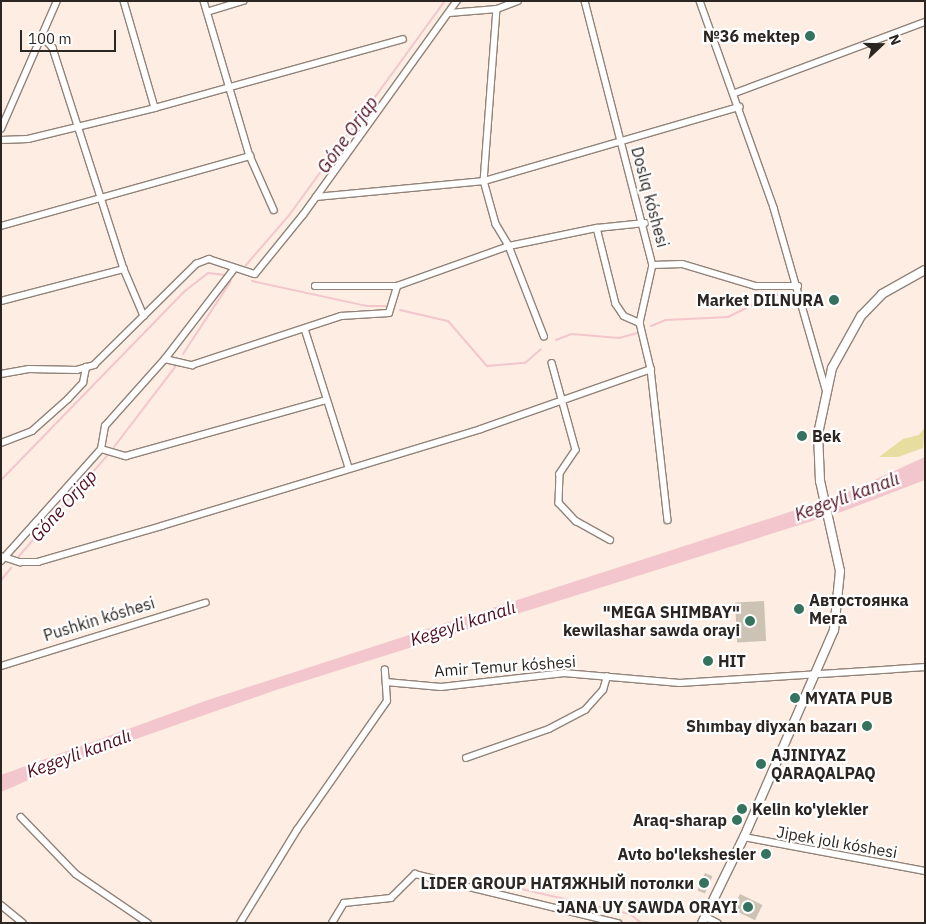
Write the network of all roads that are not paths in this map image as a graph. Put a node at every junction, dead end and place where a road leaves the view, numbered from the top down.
1 (57, 1) edge
2 (124, 1) edge
3 (204, 1) edge
4 (243, 1) edge
5 (457, 1) edge
6 (518, 1) edge
7 (585, 1) edge
8 (700, 1) edge
9 (497, 8) junction
10 (207, 12) junction
11 (449, 13) junction
12 (925, 22) edge
13 (42, 36) junction
14 (403, 39) dead end
15 (229, 86) junction
16 (735, 93) junction
17 (739, 107) junction
18 (154, 108) junction
19 (79, 127) junction
20 (1, 129) edge
21 (1, 140) edge
22 (621, 143) junction
23 (250, 156) junction
24 (484, 181) junction
25 (316, 197) junction
26 (101, 199) junction
27 (274, 210) dead end
28 (645, 223) junction
29 (1, 226) edge
30 (597, 228) junction
31 (509, 246) junction
32 (653, 266) junction
33 (124, 269) junction
34 (234, 269) junction
35 (925, 270) edge
36 (315, 286) dead end
37 (397, 286) junction
38 (798, 286) junction
39 (1, 301) edge
40 (144, 316) junction
41 (640, 323) junction
42 (305, 328) junction
43 (544, 336) dead end
44 (165, 359) junction
45 (552, 362) dead end
46 (86, 367) junction
47 (651, 369) junction
48 (1, 374) edge
49 (826, 389) junction
50 (326, 400) junction
51 (563, 400) junction
52 (1, 443) edge
53 (101, 449) junction
54 (349, 468) junction
55 (668, 520) dead end
56 (610, 540) dead end
57 (3, 558) edge
58 (205, 603) dead end
59 (1, 666) edge
60 (925, 667) edge
61 (385, 670) dead end
62 (817, 675) junction
63 (607, 676) junction
64 (386, 682) junction
65 (466, 758) dead end
66 (21, 817) dead end
67 (744, 837) junction
68 (925, 871) edge
69 (1, 905) edge
70 (704, 920) edge
71 (23, 923) edge
72 (148, 923) edge
73 (240, 923) edge
74 (332, 923) edge
75 (618, 923) edge
76 (718, 923) edge

1 - 13 street
2 - 18 street
3 - 10 street
4 - 10 street
5 - 11 street
6 - 9 street
7 - 22 street, Doslıq kóshesi
8 - 16 street
9 - 11 street
9 - 24 street
10 - 15 street
11 - 25 street
12 - 16 street
13 - 19 street
13 - 20 street
14 - 15 street
15 - 18 street
15 - 23 street
16 - 17 street
17 - 22 street
17 - 38 street
18 - 19 street
19 - 21 street
19 - 26 street
22 - 24 street
22 - 28 street, Doslıq kóshesi
23 - 26 street
23 - 27 street
24 - 25 street
24 - 31 street
25 - 34 street
26 - 29 street
26 - 33 street
28 - 30 street
28 - 32 street, Doslıq kóshesi
30 - 31 street
30 - 41 street
31 - 37 street
31 - 43 street
32 - 38 street
32 - 41 street, Doslıq kóshesi
33 - 39 street
33 - 40 street
34 - 40 street
34 - 44 street
35 - 49 main road
36 - 37 street
37 - 42 street
38 - 49 street
40 - 46 street
41 - 47 street, Doslıq kóshesi
42 - 44 street
42 - 50 street
44 - 53 street
45 - 51 street
46 - 48 street
46 - 52 street
47 - 51 street
47 - 55 street, Doslıq kóshesi
49 - 62 main road
50 - 53 street
50 - 54 street
51 - 54 street
51 - 56 street
53 - 57 street
54 - 57 street
58 - 59 street, Pushkin kóshesi
60 - 62 street, Amir Temur kóshesi
61 - 64 street
62 - 63 street, Amir Temur kóshesi
62 - 67 main road
63 - 64 street, Amir Temur kóshesi
63 - 65 street
64 - 73 street
66 - 72 street
67 - 68 street, Jipek jolı kóshesi
67 - 70 main road
69 - 71 street
70 - 76 street
74 - 75 street

